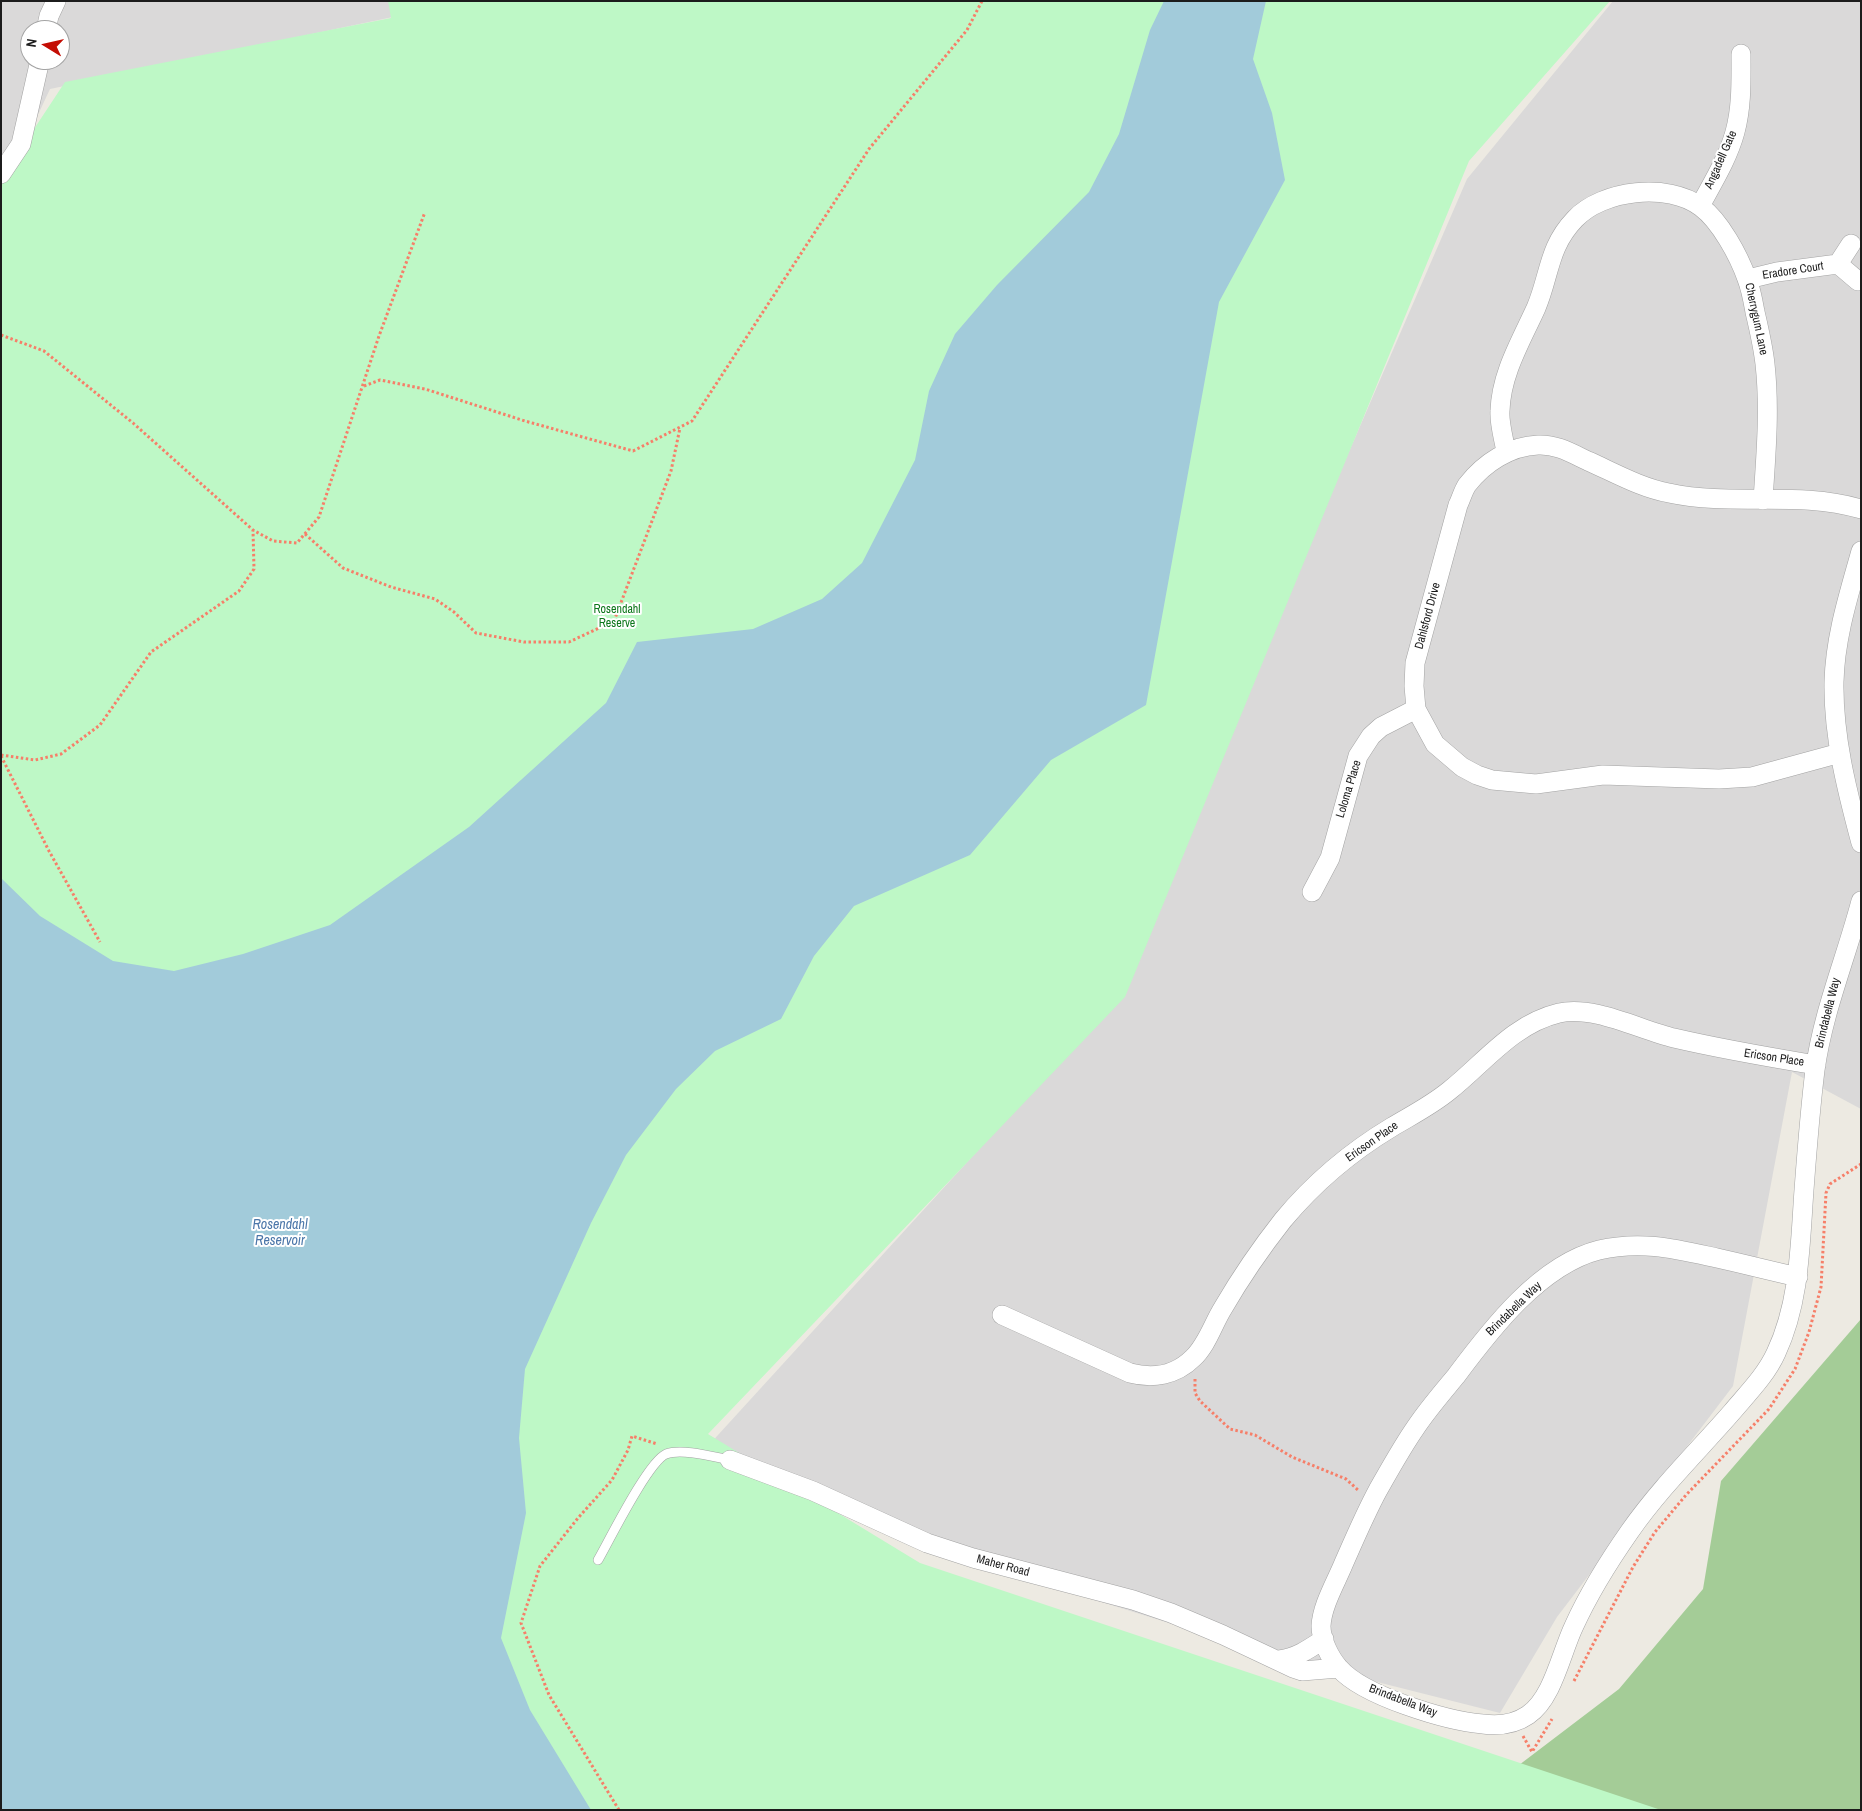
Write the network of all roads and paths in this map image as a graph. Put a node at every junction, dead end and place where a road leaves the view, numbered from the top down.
1 (56, 1) edge
2 (982, 1) edge
3 (48, 20) edge
4 (1741, 54) dead end
5 (38, 70) edge
6 (1, 174) edge
7 (1700, 206) junction
8 (425, 212) dead end
9 (1851, 244) dead end
10 (1838, 264) junction
11 (1748, 279) junction
12 (1858, 281) dead end
13 (1, 335) edge
14 (364, 386) junction
15 (680, 428) junction
16 (1506, 452) junction
17 (1763, 500) junction
18 (1861, 509) edge
19 (253, 530) junction
20 (305, 534) junction
21 (1861, 551) edge
22 (1416, 709) junction
23 (1840, 753) junction
24 (1, 755) edge
25 (1861, 843) edge
26 (1312, 892) dead end
27 (1861, 901) edge
28 (100, 942) dead end
29 (1816, 1065) junction
30 (1798, 1277) junction
31 (1002, 1316) dead end
32 (1187, 1363) junction
33 (671, 1453) junction
34 (730, 1460) joint
35 (1374, 1499) junction
36 (598, 1560) dead end
37 (1324, 1639) junction
38 (1279, 1660) junction
39 (1339, 1668) junction
40 (619, 1810) edge

1 - 3 street
2 - 15 path
4 - 7 street, Angadell Gate
5 - 6 street
7 - 11 street, Cherrygum Lane
7 - 16 street, Cherrygum Lane
8 - 14 path
9 - 10 street, Eradore Court
10 - 11 street, Eradore Court
10 - 12 street, Eradore Court
11 - 17 street, Cherrygum Lane
13 - 19 path
14 - 15 path
14 - 20 path
15 - 20 path
16 - 17 street, Dahlsford Drive
16 - 22 street, Dahlsford Drive
17 - 18 street, Dahlsford Drive
19 - 20 path
19 - 24 path
21 - 23 street
22 - 23 street, Dahlsford Drive
22 - 26 street, Loloma Place
23 - 25 street
24 - 28 path
27 - 29 street, Brindabella Way
29 - 30 street, Brindabella Way
29 - 32 street, Ericson Place
30 - 35 street, Brindabella Way
30 - 39 street, Brindabella Way
31 - 32 street, Ericson Place
32 - 35 path
33 - 34 lane
33 - 36 lane
33 - 40 path
34 - 38 street, Maher Road
35 - 37 street, Brindabella Way
37 - 38 street
37 - 39 street, Brindabella Way
38 - 39 street, Maher Road

